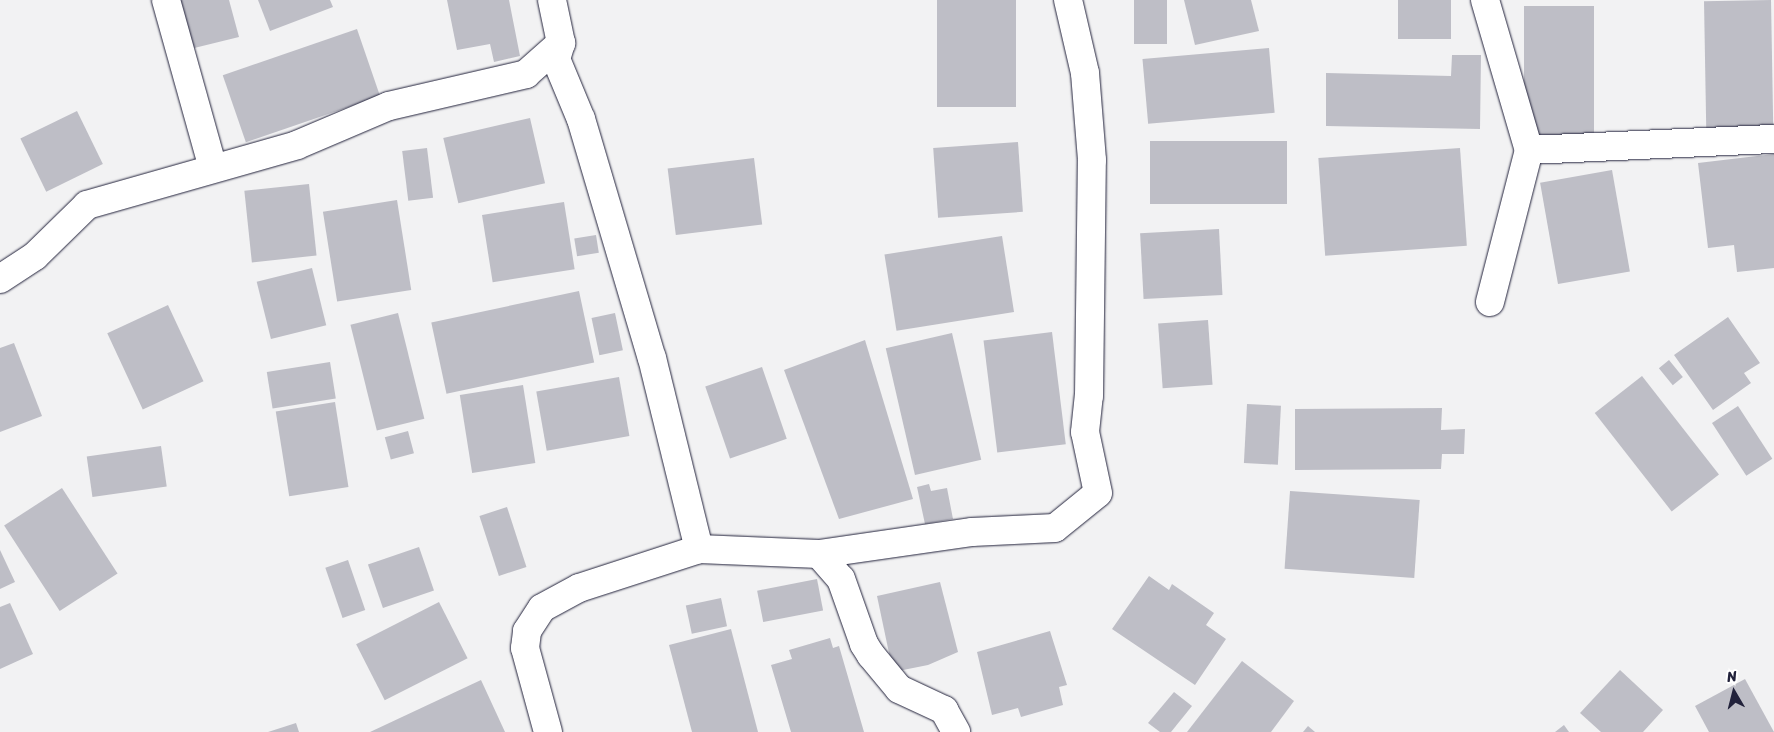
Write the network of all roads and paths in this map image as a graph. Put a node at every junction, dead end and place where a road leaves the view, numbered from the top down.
1 (166, 0) edge
2 (552, 0) edge
3 (1068, 0) edge
4 (1485, 0) edge
5 (561, 43) junction
6 (1774, 139) edge
7 (1528, 150) junction
8 (213, 168) junction
9 (0, 279) edge
10 (1490, 302) dead end
11 (699, 549) junction
12 (819, 554) junction
13 (548, 732) edge
14 (956, 732) edge

1 - 8 street
2 - 5 street
3 - 12 street
4 - 7 street
5 - 8 street
5 - 11 street
6 - 7 street
7 - 10 street
8 - 9 street
11 - 12 street
11 - 13 street
12 - 14 street

